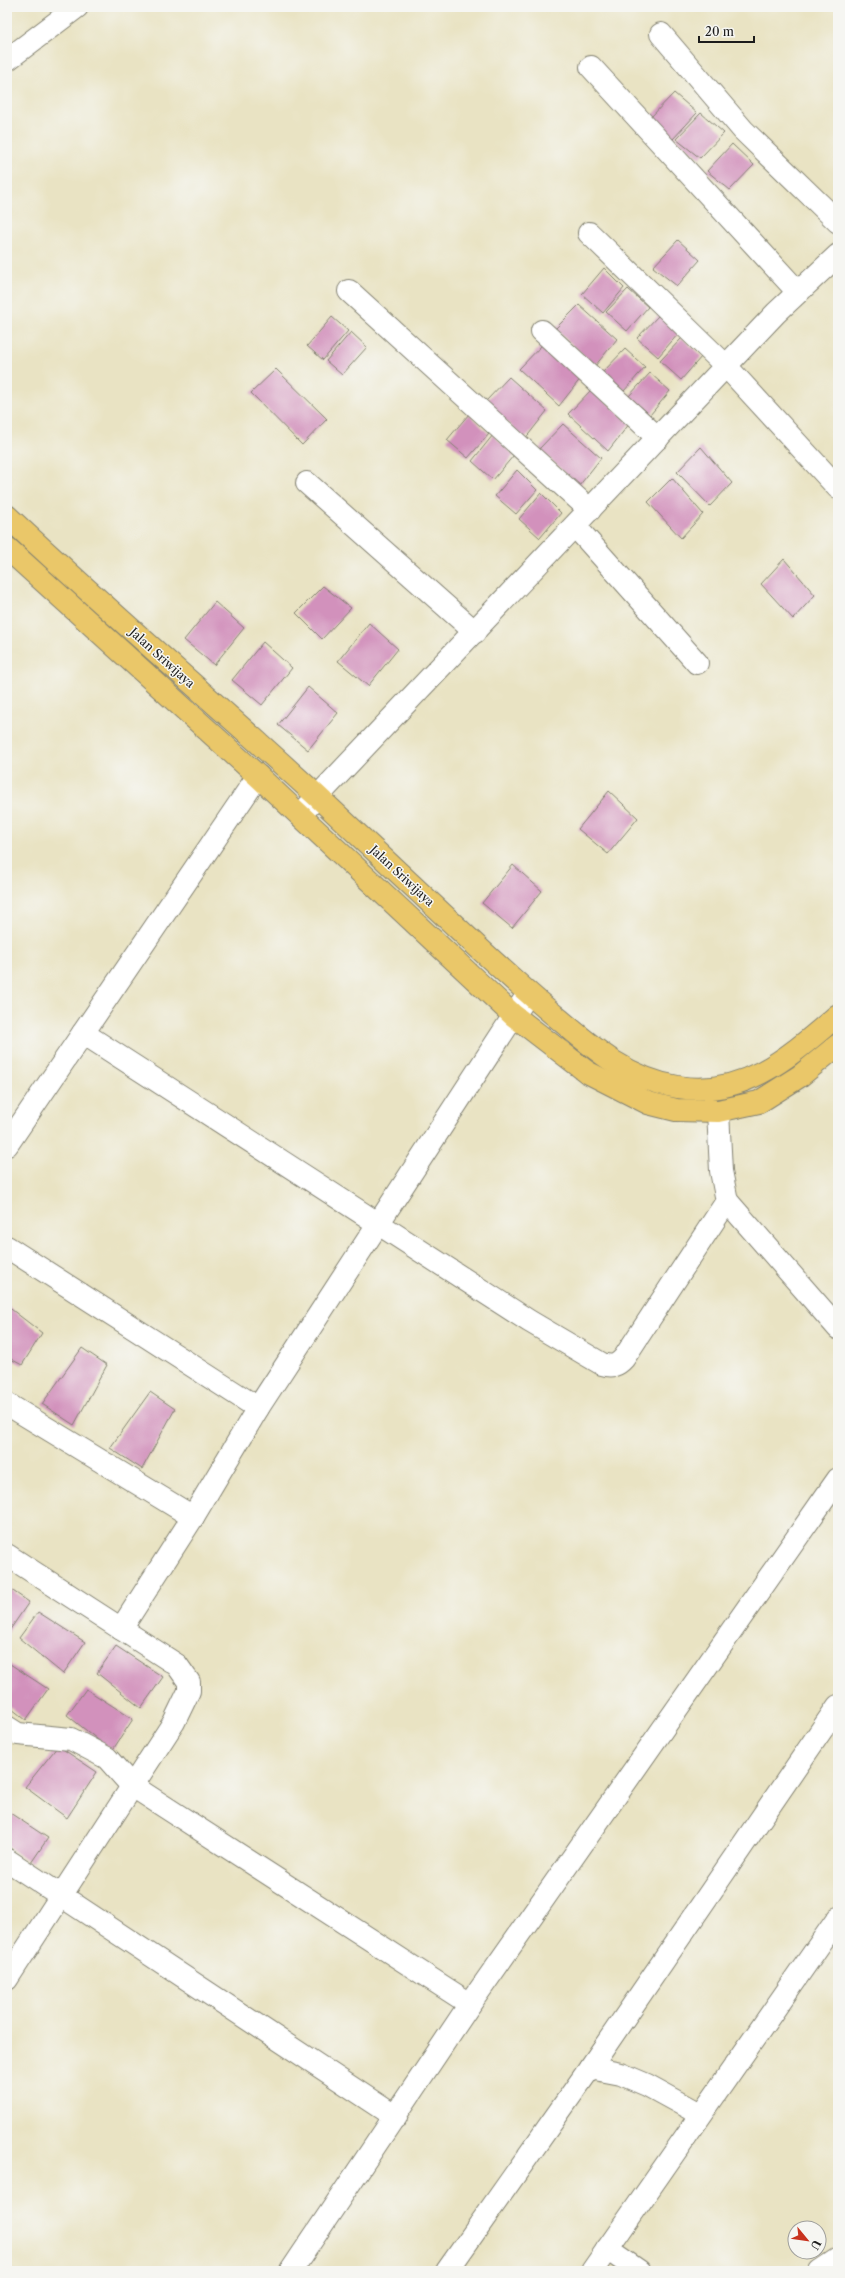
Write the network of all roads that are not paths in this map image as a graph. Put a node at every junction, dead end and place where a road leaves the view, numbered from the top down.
1 (77, 7) edge
2 (661, 34) dead end
3 (7, 60) edge
4 (591, 67) dead end
5 (838, 222) edge
6 (589, 233) dead end
7 (838, 254) edge
8 (349, 292) dead end
9 (798, 292) junction
10 (542, 331) dead end
11 (726, 366) junction
12 (658, 438) junction
13 (307, 483) dead end
14 (838, 488) edge
15 (590, 510) junction
16 (7, 516) edge
17 (575, 526) junction
18 (7, 548) edge
19 (475, 632) junction
20 (138, 637) junction
21 (123, 654) junction
22 (697, 663) dead end
23 (258, 776) junction
24 (318, 797) junction
25 (300, 815) junction
26 (528, 994) junction
27 (513, 1015) junction
28 (838, 1015) edge
29 (83, 1033) junction
30 (838, 1045) edge
31 (718, 1111) junction
32 (7, 1144) edge
33 (727, 1202) junction
34 (380, 1224) junction
35 (7, 1247) edge
36 (838, 1328) edge
37 (7, 1404) edge
38 (258, 1408) junction
39 (838, 1479) edge
40 (193, 1517) junction
41 (7, 1555) edge
42 (121, 1628) junction
43 (838, 1706) edge
44 (7, 1727) edge
45 (131, 1785) junction
46 (7, 1860) edge
47 (61, 1895) junction
48 (838, 1918) edge
49 (7, 1979) edge
50 (470, 2004) junction
51 (590, 2068) junction
52 (700, 2114) junction
53 (396, 2117) junction
54 (607, 2249) junction
55 (838, 2259) edge
56 (291, 2271) edge
57 (447, 2271) edge
58 (592, 2271) edge
59 (639, 2271) edge
60 (820, 2271) edge

1 - 3 street
2 - 5 street
4 - 9 street
6 - 11 street
7 - 9 street
8 - 15 street
9 - 11 street
10 - 12 street
11 - 12 street
11 - 14 street
12 - 15 street
13 - 19 street
15 - 17 street
16 - 20 main road, Jalan Sriwijaya
17 - 19 street
17 - 22 street
18 - 21 main road, Jalan Sriwijaya
19 - 24 street
20 - 21 main road
20 - 24 main road, Jalan Sriwijaya
21 - 23 main road, Jalan Sriwijaya
23 - 25 main road, Jalan Sriwijaya
23 - 29 street
24 - 25 street
24 - 26 main road, Jalan Sriwijaya
25 - 27 main road, Jalan Sriwijaya
26 - 27 street
26 - 28 main road, Jalan Sriwijaya
27 - 31 main road, Jalan Sriwijaya
27 - 34 street
29 - 32 street
29 - 34 street
30 - 31 main road, Jalan Sriwijaya
31 - 33 street
33 - 34 street
33 - 36 street
34 - 38 street
35 - 38 street
37 - 40 street
38 - 40 street
39 - 50 street
40 - 42 street
41 - 42 street
42 - 45 street
43 - 51 street
44 - 45 street
45 - 47 street
45 - 50 street
46 - 47 street
47 - 49 street
47 - 53 street
48 - 52 street
50 - 53 street
51 - 52 street
51 - 57 street
52 - 54 street
53 - 56 street
54 - 58 street
54 - 59 street
55 - 60 street

